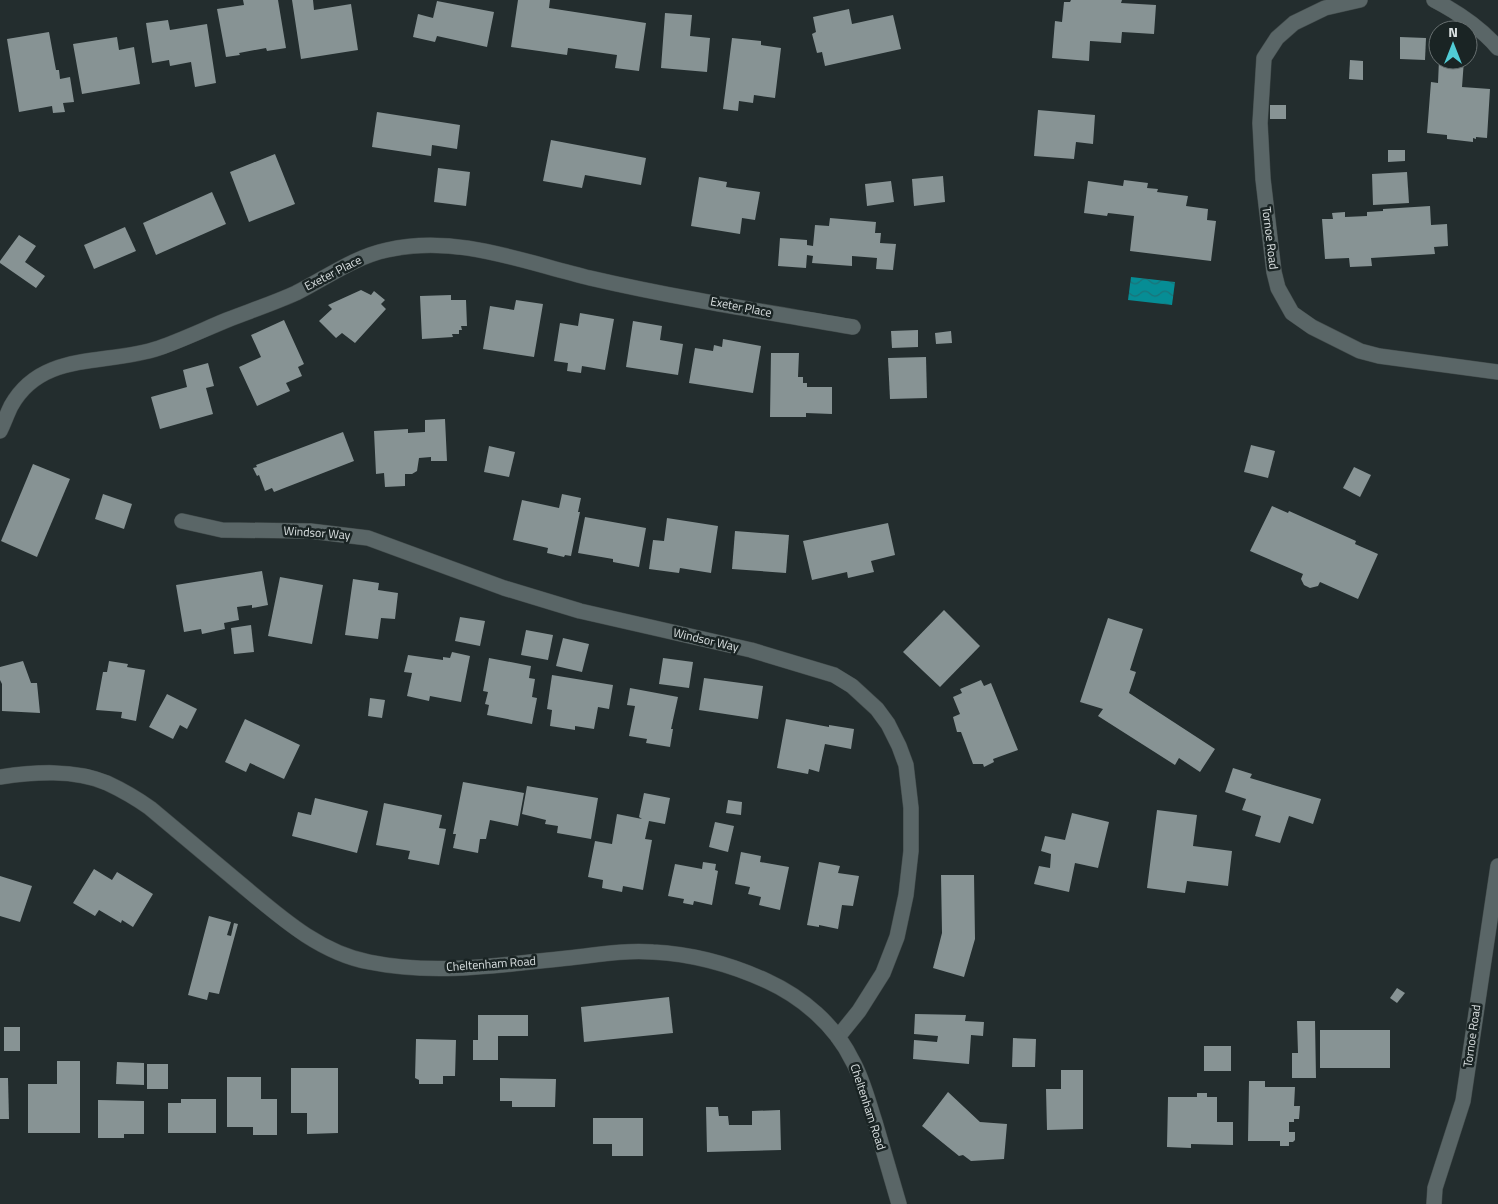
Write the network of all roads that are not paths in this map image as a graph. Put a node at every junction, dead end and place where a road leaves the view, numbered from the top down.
1 (1360, 0) edge
2 (1434, 0) edge
3 (1498, 48) edge
4 (853, 327) dead end
5 (1498, 372) edge
6 (0, 431) edge
7 (182, 520) dead end
8 (0, 777) edge
9 (1498, 866) edge
10 (838, 1037) junction
11 (899, 1204) edge
12 (1434, 1204) edge

1 - 5 street, Tornoe Road
2 - 3 street
4 - 6 street, Exeter Place
7 - 10 street, Windsor Way
8 - 10 street, Cheltenham Road
9 - 12 street, Tornoe Road
10 - 11 street, Cheltenham Road

